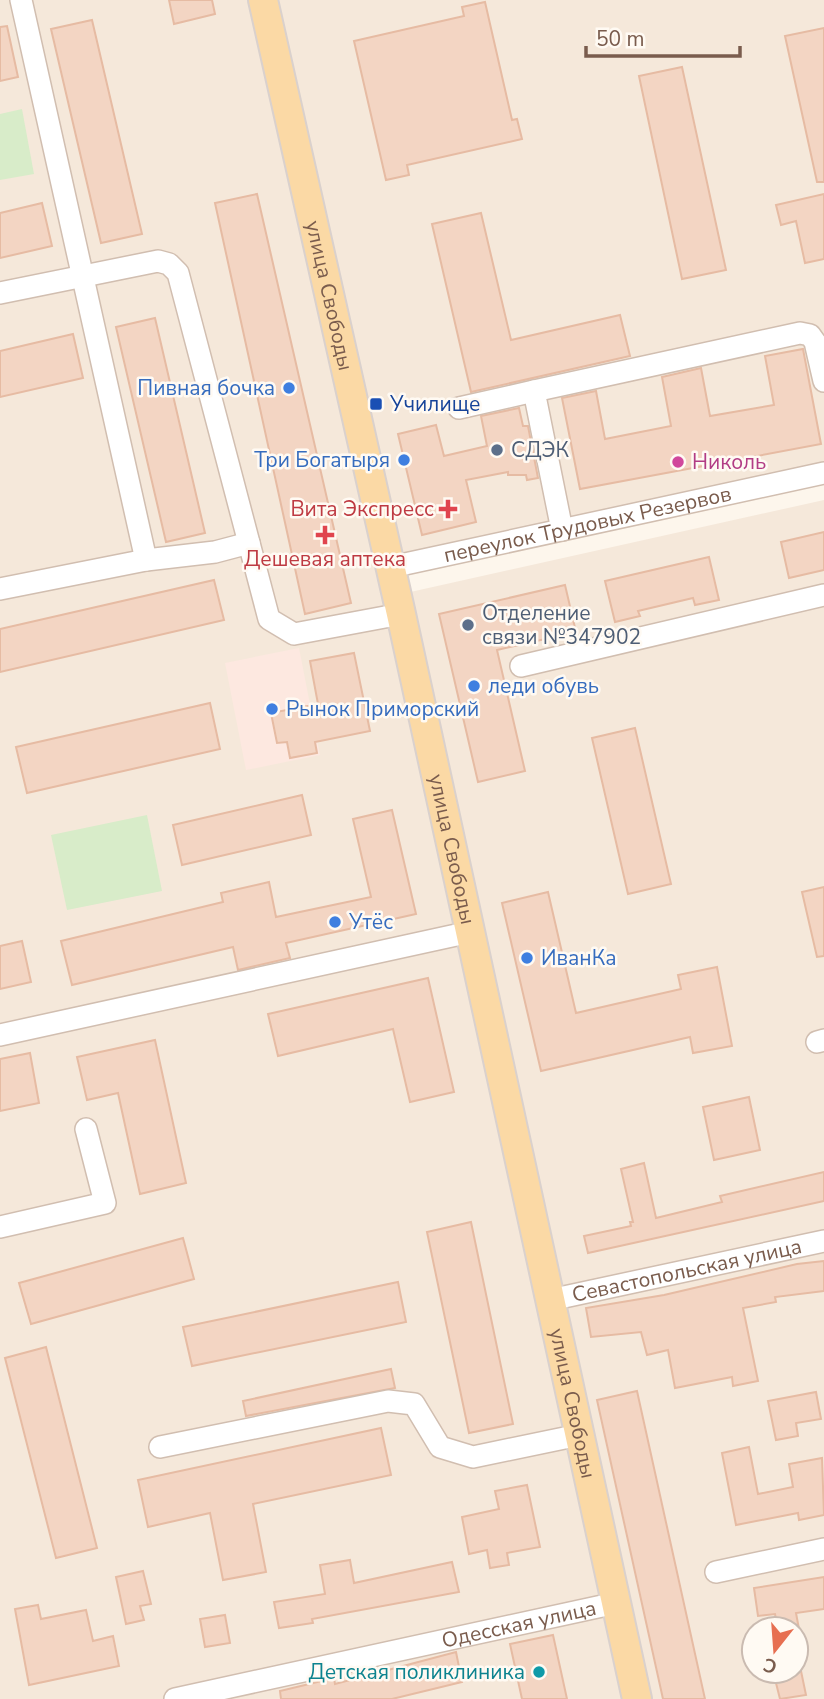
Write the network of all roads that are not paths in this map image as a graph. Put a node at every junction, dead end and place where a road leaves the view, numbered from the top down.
1 (21, 0) edge
2 (263, 0) edge
3 (83, 276) junction
4 (0, 293) edge
5 (824, 382) edge
6 (534, 391) junction
7 (459, 408) dead end
8 (824, 473) edge
9 (562, 530) junction
10 (249, 544) junction
11 (146, 560) junction
12 (391, 567) junction
13 (0, 589) edge
14 (824, 595) edge
15 (401, 614) junction
16 (521, 666) dead end
17 (470, 932) junction
18 (0, 1035) edge
19 (86, 1129) dead end
20 (0, 1227) edge
21 (824, 1241) edge
22 (550, 1300) junction
23 (579, 1434) junction
24 (160, 1447) dead end
25 (824, 1549) edge
26 (716, 1572) dead end
27 (616, 1603) junction
28 (175, 1699) edge
29 (637, 1699) edge

1 - 3 street
2 - 12 main road, улица Свободы
3 - 4 street
3 - 10 street
3 - 11 street
5 - 6 street
6 - 7 street
6 - 9 street
8 - 9 street, переулок Трудовых Резервов
9 - 12 street, переулок Трудовых Резервов
10 - 11 street
10 - 15 street
11 - 13 street
12 - 15 main road, улица Свободы
14 - 16 street
15 - 17 main road, улица Свободы
17 - 18 street
17 - 22 main road, улица Свободы
19 - 20 street
21 - 22 street, Севастопольская улица
22 - 23 main road, улица Свободы
23 - 24 street
23 - 27 main road, улица Свободы
25 - 26 street
27 - 28 street, Одесская улица
27 - 29 main road, улица Свободы

